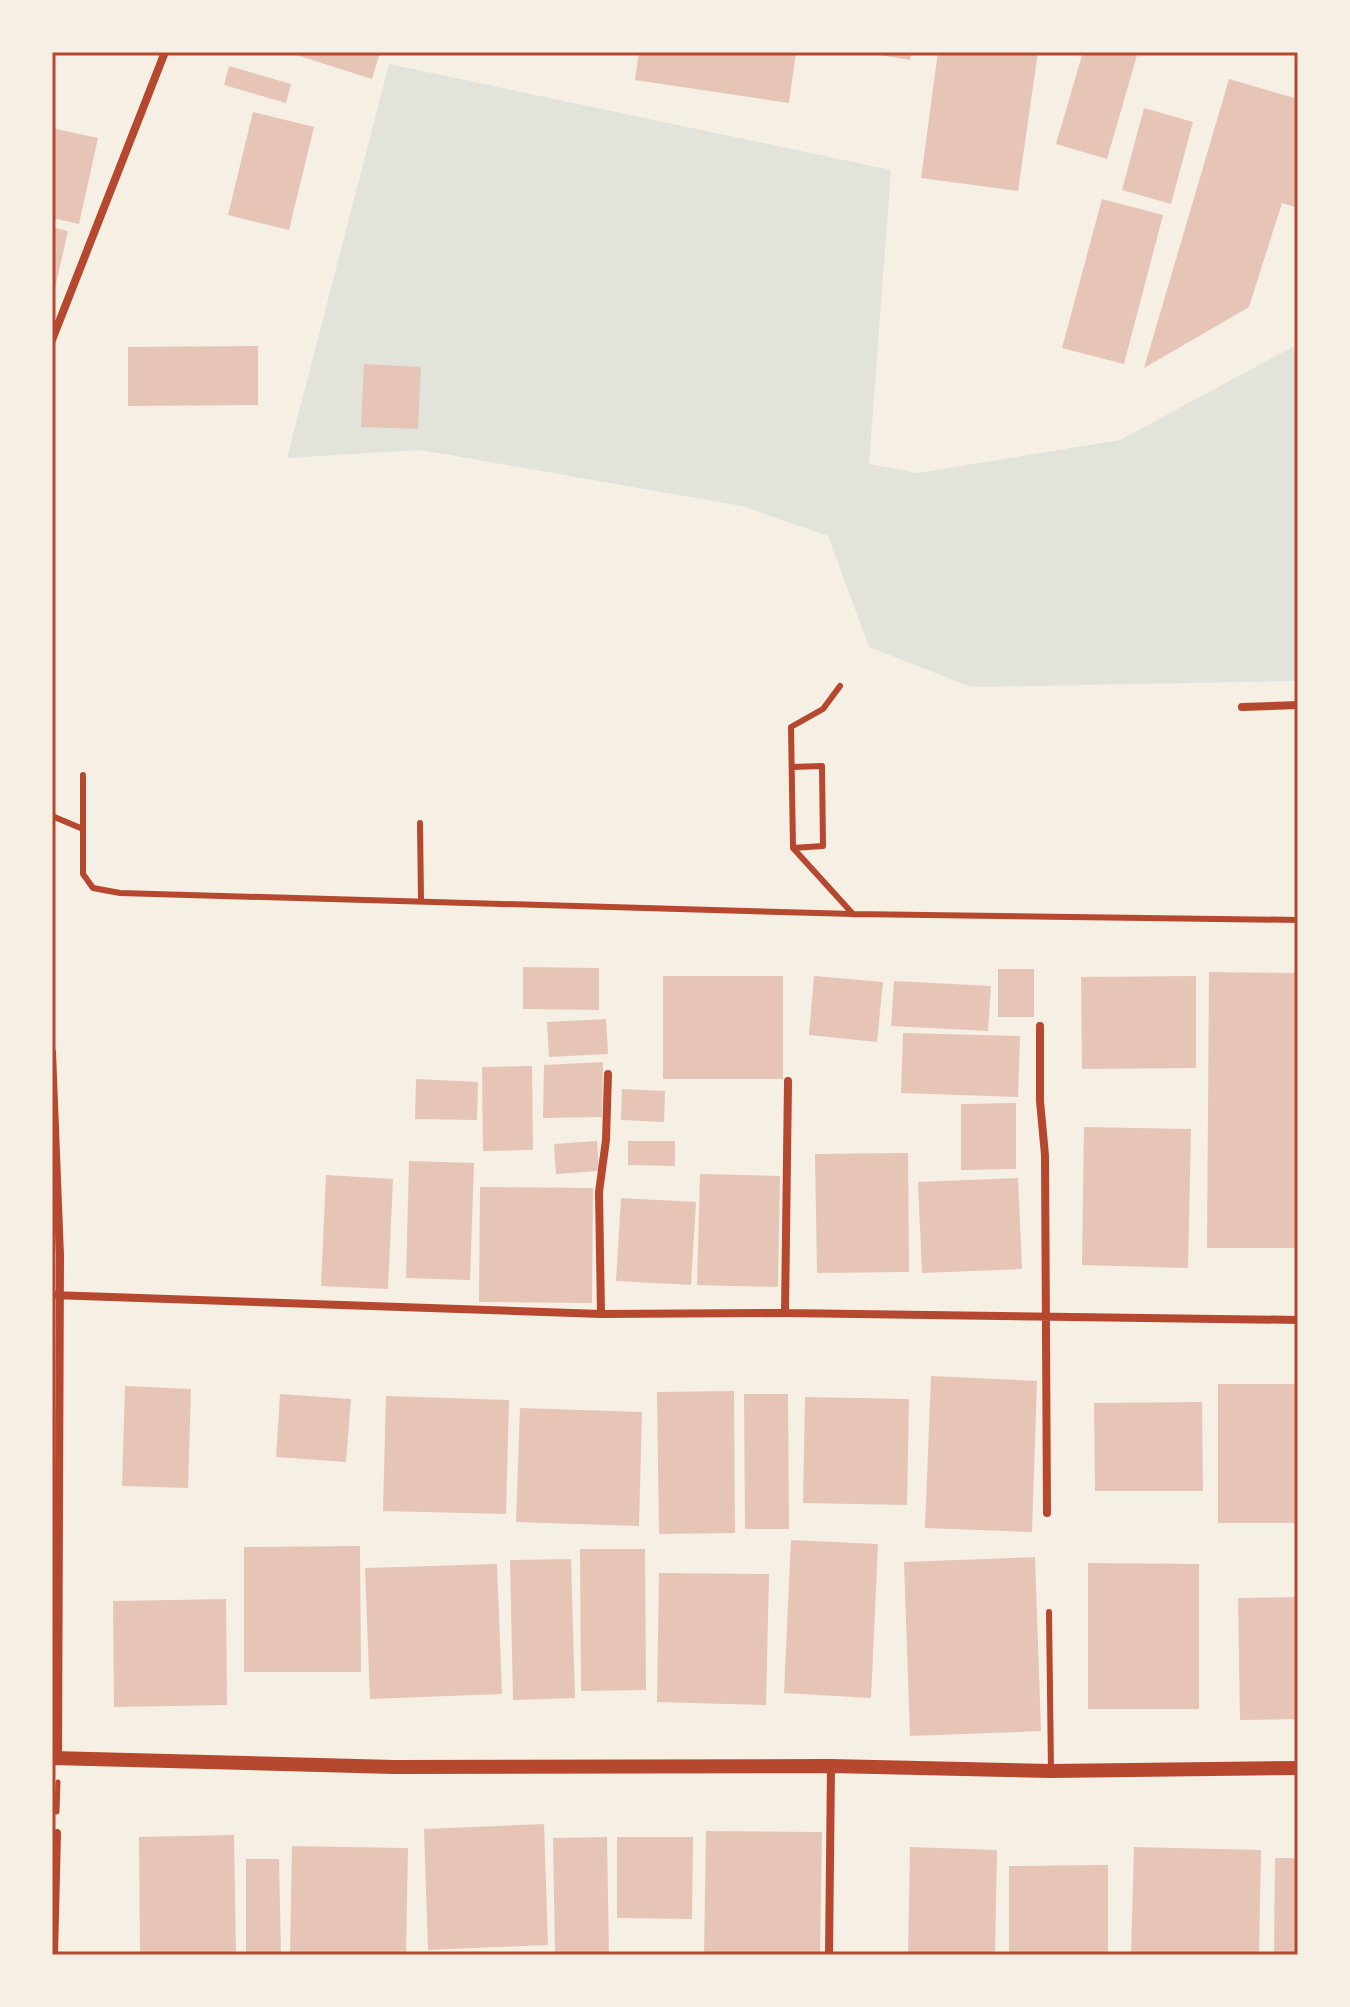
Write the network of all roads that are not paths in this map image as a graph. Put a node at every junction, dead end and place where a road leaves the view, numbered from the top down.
1 (165, 52) edge
2 (52, 340) edge
3 (840, 686) dead end
4 (1298, 705) edge
5 (1242, 707) dead end
6 (792, 767) junction
7 (83, 775) dead end
8 (52, 816) edge
9 (420, 823) dead end
10 (83, 829) junction
11 (793, 848) junction
12 (421, 900) junction
13 (853, 914) junction
14 (1298, 920) edge
15 (1040, 1026) dead end
16 (52, 1052) edge
17 (608, 1074) dead end
18 (788, 1081) dead end
19 (56, 1294) edge
20 (785, 1313) junction
21 (601, 1314) junction
22 (1047, 1318) junction
23 (1298, 1320) edge
24 (1047, 1513) dead end
25 (1049, 1612) dead end
26 (55, 1758) edge
27 (831, 1766) junction
28 (1298, 1768) edge
29 (1051, 1771) junction
30 (57, 1833) road end
31 (54, 1955) edge
32 (829, 1955) edge

1 - 2 street
3 - 6 lane
4 - 5 street
6 - 11 lane
6 - 11 lane
7 - 10 lane
8 - 10 lane
9 - 12 lane
10 - 12 lane
11 - 13 lane
12 - 13 lane
13 - 14 lane
15 - 22 street
16 - 19 street
17 - 21 street
18 - 20 street
19 - 21 street
19 - 26 street
20 - 21 street
20 - 22 street
22 - 23 street
22 - 24 street
25 - 29 lane
26 - 27 street
27 - 29 street
27 - 32 street
28 - 29 street
30 - 31 street

